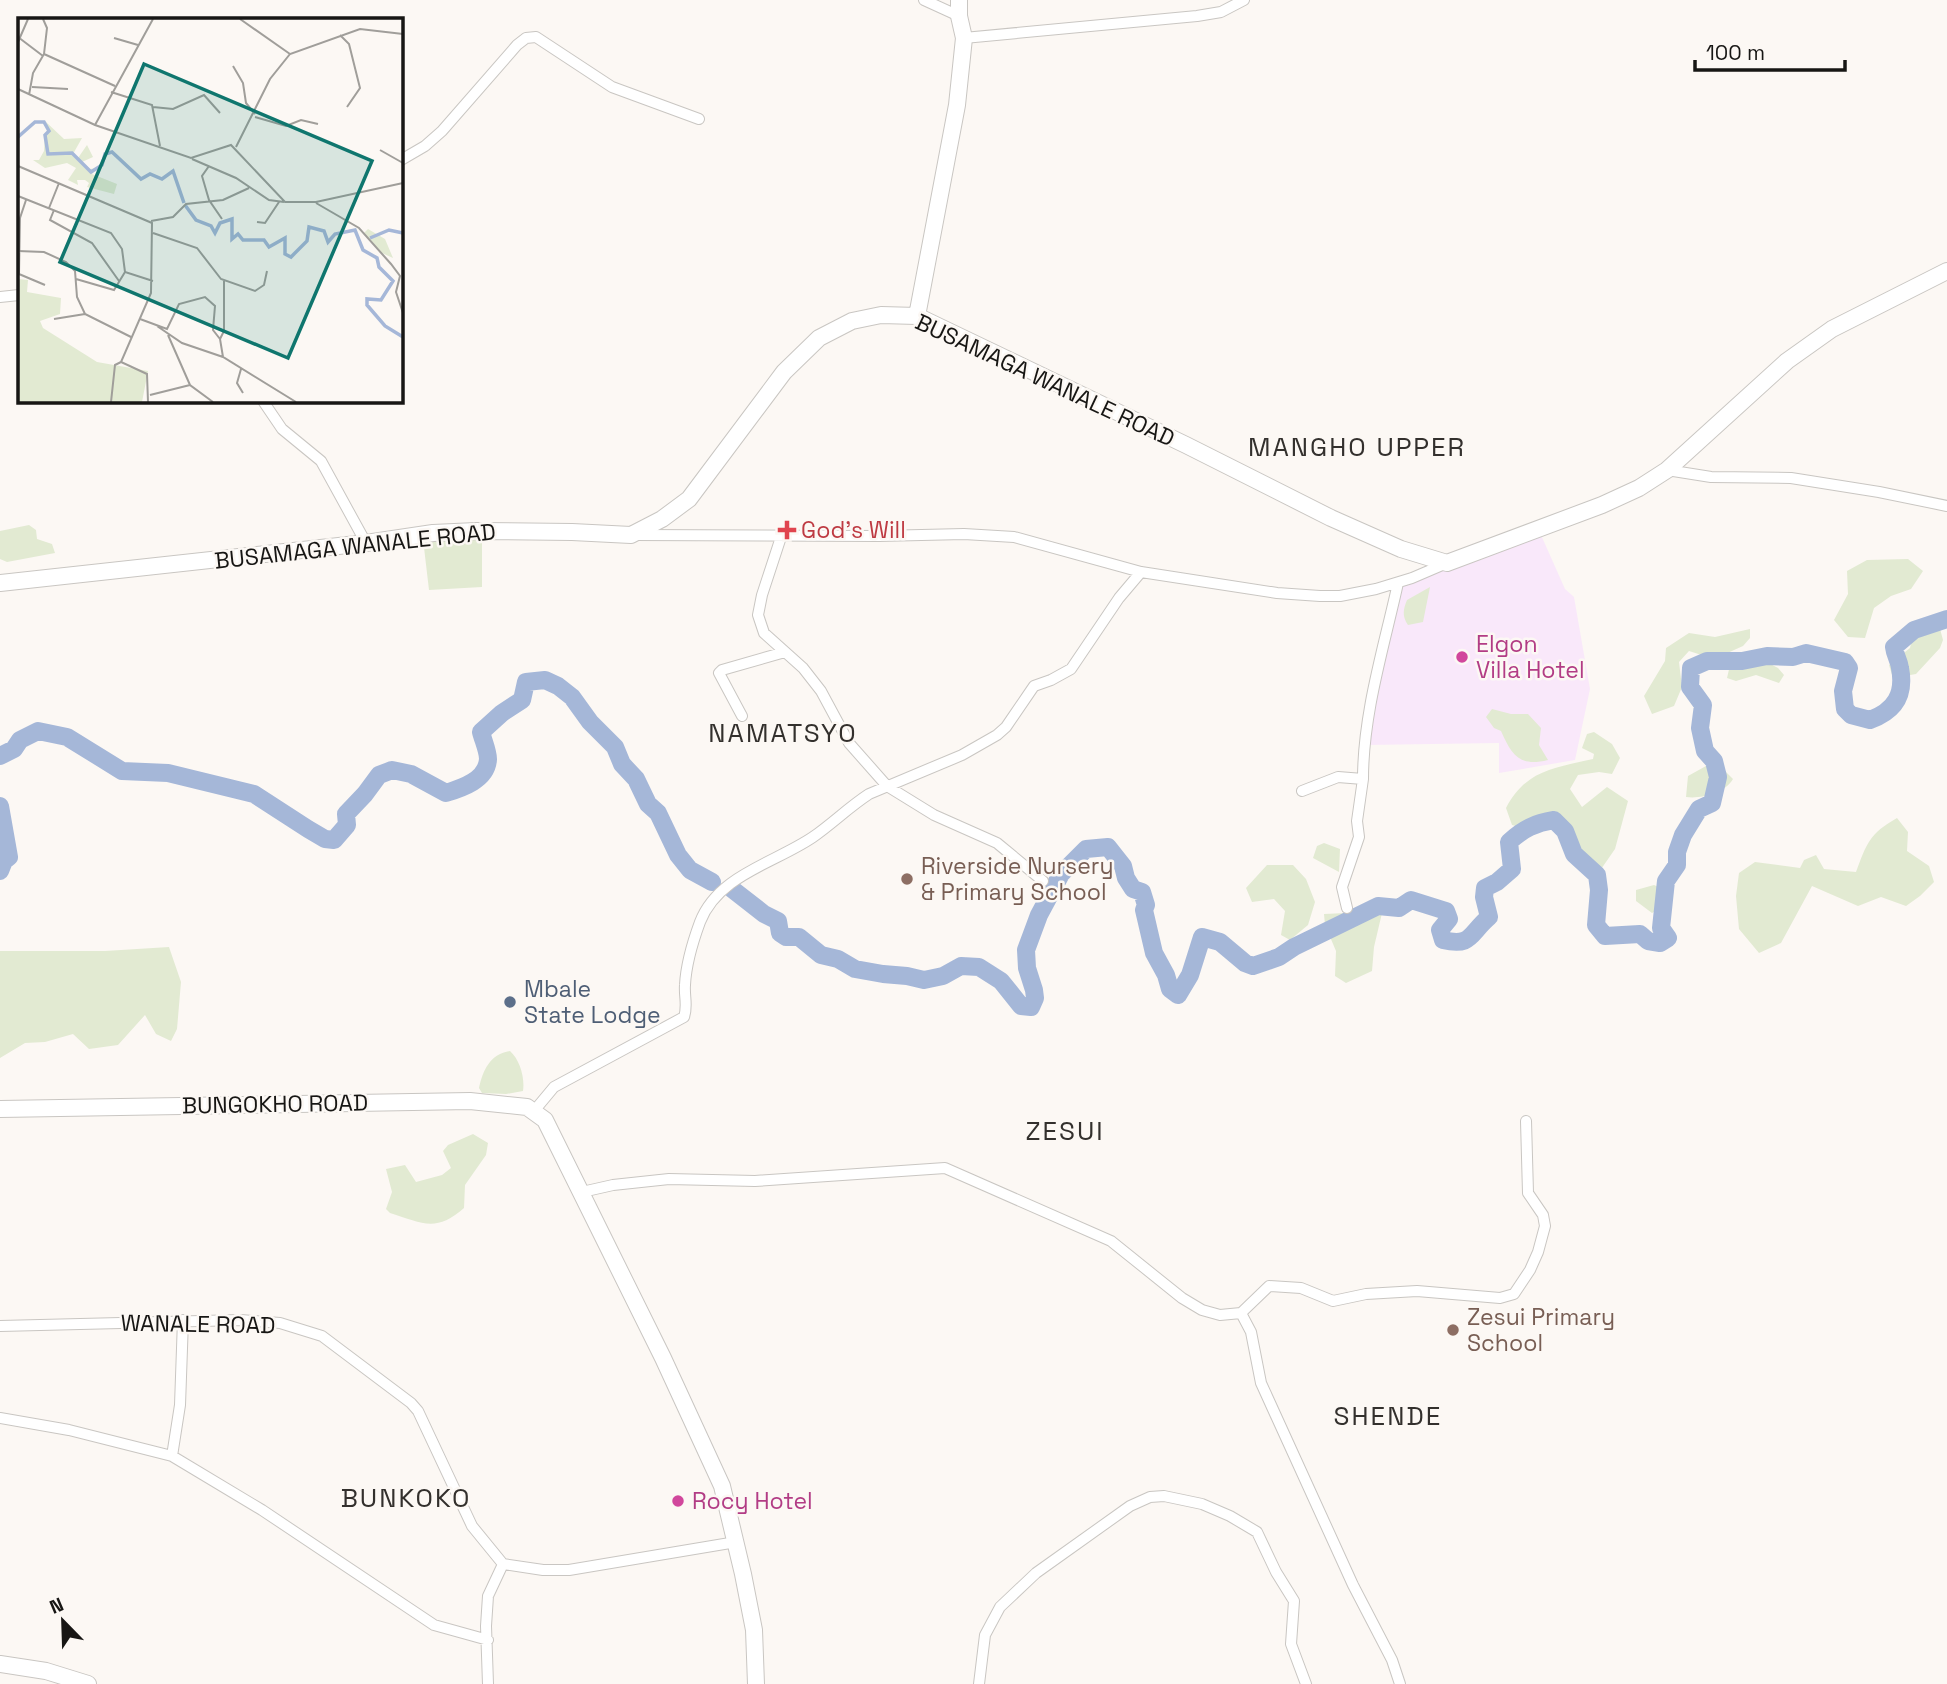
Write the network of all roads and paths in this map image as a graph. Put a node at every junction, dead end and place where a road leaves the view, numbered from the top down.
1 (925, 0) edge
2 (1244, 0) edge
3 (959, 8) edge
4 (964, 38) junction
5 (699, 119) dead end
6 (402, 159) edge
7 (1947, 271) edge
8 (18, 295) edge
9 (0, 298) edge
10 (918, 317) junction
11 (264, 402) edge
12 (1667, 470) junction
13 (1947, 506) edge
14 (782, 534) junction
15 (631, 535) junction
16 (366, 543) junction
17 (1447, 563) junction
18 (1140, 572) junction
19 (0, 583) edge
20 (1398, 583) junction
21 (785, 652) junction
22 (742, 716) dead end
23 (1363, 779) junction
24 (887, 786) junction
25 (1302, 791) dead end
26 (1043, 881) dead end
27 (1347, 908) dead end
28 (0, 1109) edge
29 (540, 1116) junction
30 (1526, 1121) dead end
31 (582, 1192) junction
32 (1241, 1312) junction
33 (183, 1320) junction
34 (0, 1326) edge
35 (0, 1418) edge
36 (172, 1456) junction
37 (736, 1542) junction
38 (503, 1564) junction
39 (488, 1640) junction
40 (0, 1664) edge
41 (88, 1684) edge
42 (488, 1684) edge
43 (756, 1684) edge
44 (979, 1684) edge
45 (1306, 1684) edge
46 (1400, 1684) edge

1 - 3 street
2 - 4 street
3 - 4 street
4 - 10 street
5 - 6 street
7 - 12 street
8 - 9 street
10 - 15 street, BUSAMAGA WANALE ROAD
10 - 17 street, BUSAMAGA WANALE ROAD
11 - 16 street
12 - 13 street
12 - 17 street
14 - 15 street
14 - 18 street
14 - 21 street
15 - 16 street, BUSAMAGA WANALE ROAD
16 - 19 street, BUSAMAGA WANALE ROAD
17 - 20 street
18 - 20 street
18 - 24 street
20 - 23 street
21 - 22 street
21 - 24 street
23 - 25 street
23 - 27 street
24 - 26 street
24 - 29 street
28 - 29 street, BUNGOKHO ROAD
29 - 31 street
30 - 32 street
31 - 32 street
31 - 37 street
32 - 46 street
33 - 34 street, WANALE ROAD
33 - 36 street
33 - 38 street, WANALE ROAD
35 - 36 street
36 - 39 street
37 - 38 street
37 - 43 street
38 - 39 street
39 - 42 street
40 - 41 street
44 - 45 street

